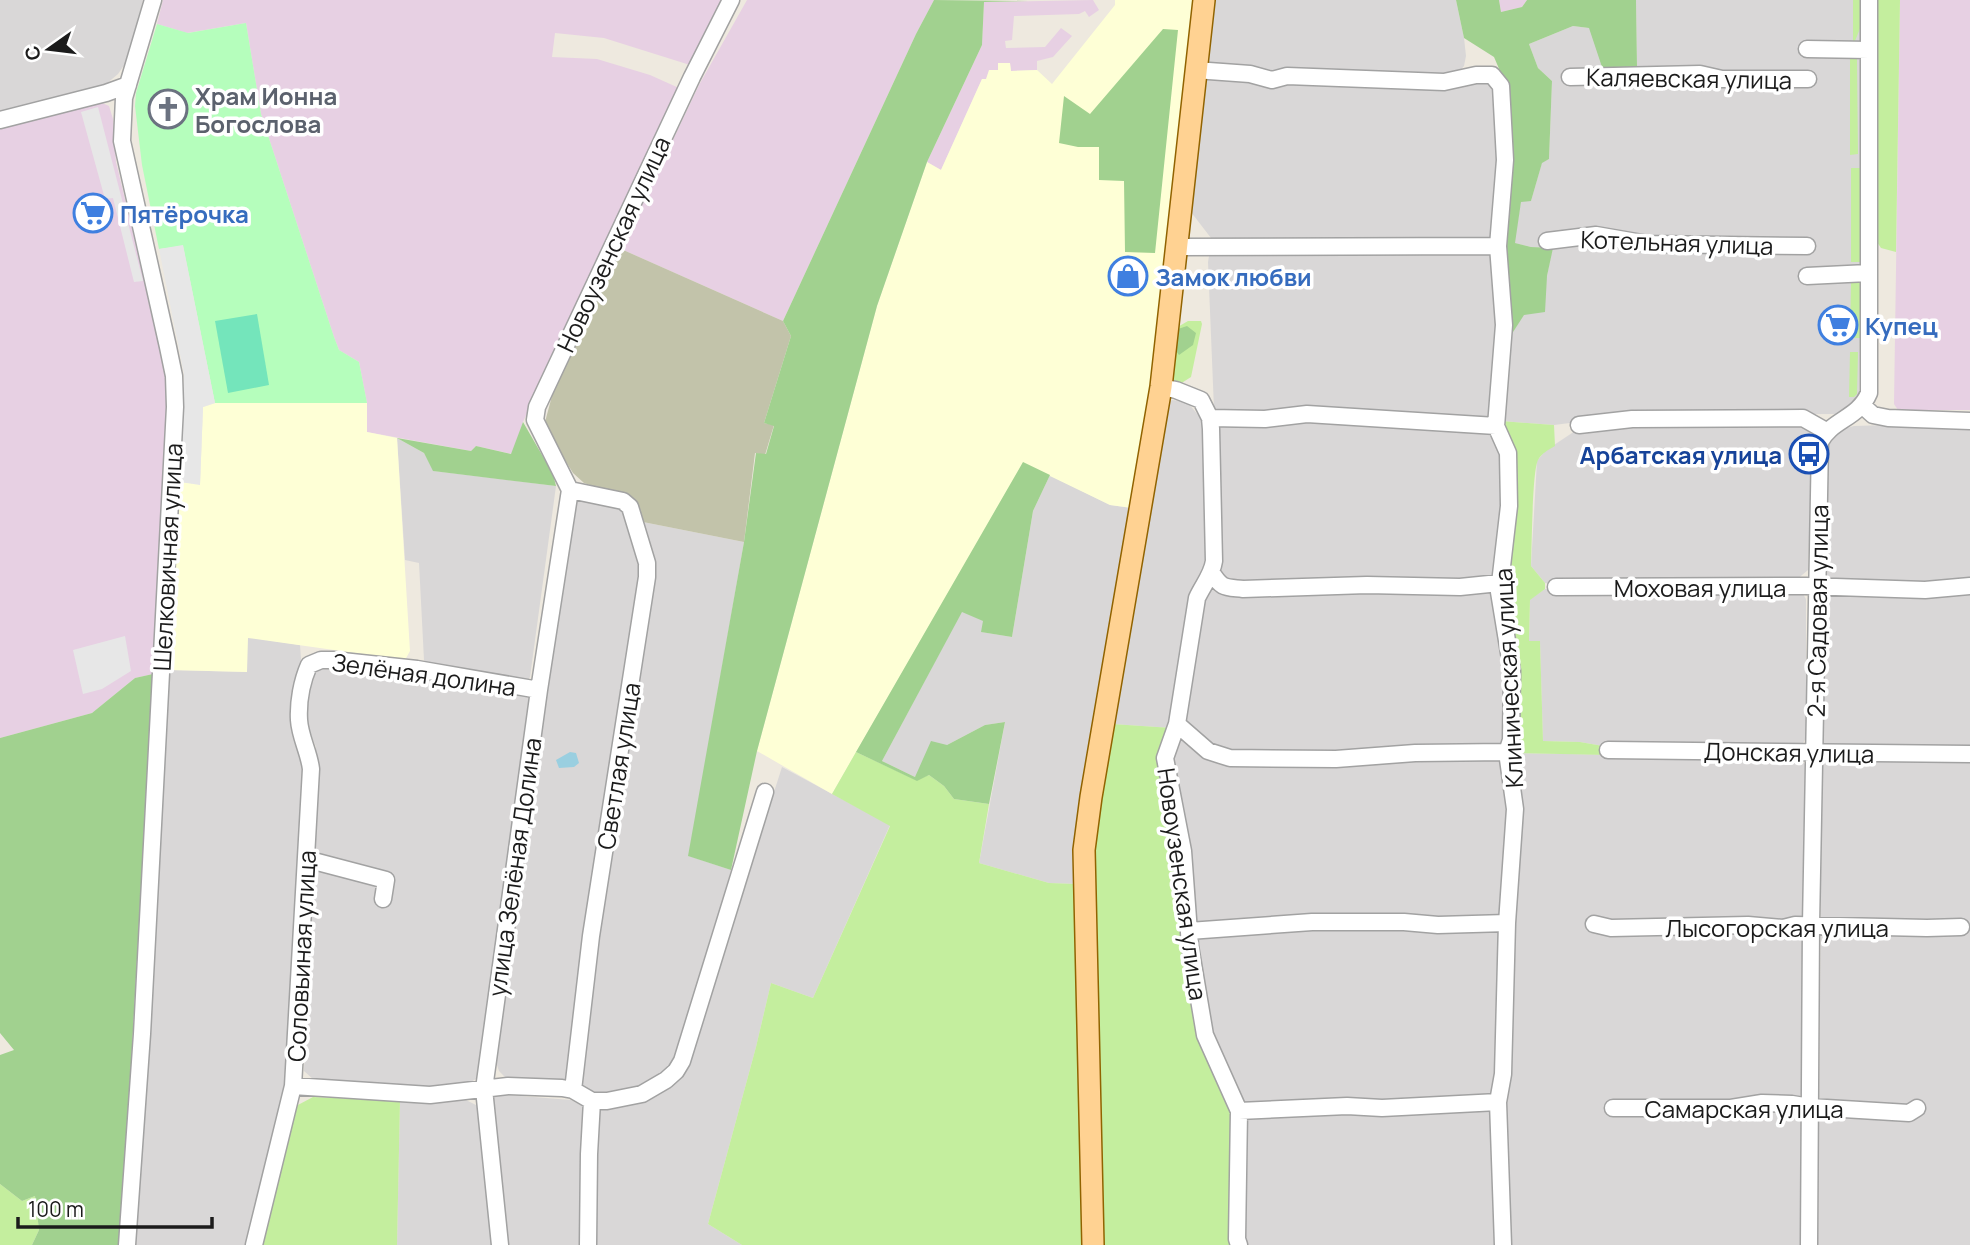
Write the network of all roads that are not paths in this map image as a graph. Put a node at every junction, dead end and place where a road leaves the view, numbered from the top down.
1 (153, 0) edge
2 (731, 0) edge
3 (1204, 0) edge
4 (1869, 0) edge
5 (1807, 49) dead end
6 (1869, 50) junction
7 (1195, 70) junction
8 (1570, 77) dead end
9 (1808, 79) dead end
10 (128, 85) junction
11 (0, 120) edge
12 (1547, 241) dead end
13 (1498, 246) junction
14 (1807, 246) dead end
15 (1177, 247) junction
16 (1868, 273) junction
17 (1807, 276) dead end
18 (1161, 387) junction
19 (1863, 406) junction
20 (1210, 418) junction
21 (1970, 421) edge
22 (1579, 425) dead end
23 (1496, 426) junction
24 (1826, 431) junction
25 (570, 490) junction
26 (1212, 573) junction
27 (1499, 583) junction
28 (1970, 586) edge
29 (1556, 587) dead end
30 (1816, 587) junction
31 (309, 665) joint
32 (539, 690) junction
33 (1177, 724) junction
34 (1608, 750) dead end
35 (1507, 752) junction
36 (1814, 753) junction
37 (1970, 754) edge
38 (765, 792) dead end
39 (306, 859) junction
40 (383, 899) dead end
41 (1507, 923) junction
42 (1594, 924) dead end
43 (1811, 925) junction
44 (1961, 926) dead end
45 (1189, 931) junction
46 (293, 1086) junction
47 (484, 1089) junction
48 (573, 1090) junction
49 (592, 1101) junction
50 (1498, 1102) junction
51 (1810, 1107) junction
52 (1613, 1108) dead end
53 (1917, 1108) dead end
54 (1239, 1111) junction
55 (127, 1245) edge
56 (254, 1245) edge
57 (500, 1245) edge
58 (588, 1245) edge
59 (1093, 1245) edge
60 (1239, 1245) edge
61 (1503, 1245) edge
62 (1809, 1245) edge

1 - 10 street, Шелковичная улица
2 - 25 street, Новоузенская улица
3 - 7 main road
4 - 6 street
5 - 6 street
6 - 16 street
7 - 13 street, Клиническая улица
7 - 15 main road
8 - 9 street, Каляевская улица
10 - 11 street
10 - 55 street, Шелковичная улица
12 - 14 street, Котельная улица
13 - 15 street
13 - 23 street, Клиническая улица
15 - 18 main road
16 - 17 street
16 - 19 street
18 - 20 street
18 - 59 main road
19 - 21 street
19 - 24 street
20 - 23 street
20 - 26 street, Новоузенская улица
22 - 24 street
23 - 27 street, Клиническая улица
24 - 30 street, 2-я Садовая улица
25 - 32 street, улица Зелёная Долина
25 - 48 street, Светлая улица
26 - 27 street
26 - 33 street, Новоузенская улица
27 - 35 street, Клиническая улица
28 - 30 street, Моховая улица
29 - 30 street, Моховая улица
30 - 36 street, 2-я Садовая улица
31 - 32 street, Зелёная долина
31 - 39 street, Соловьиная улица
32 - 47 street, улица Зелёная Долина
33 - 35 street
33 - 45 street, Новоузенская улица
34 - 36 street, Донская улица
35 - 41 street, Клиническая улица
36 - 37 street, Донская улица
36 - 43 street, 2-я Садовая улица
38 - 49 street
39 - 40 street
39 - 46 street, Соловьиная улица
41 - 45 street
41 - 50 street, Клиническая улица
42 - 43 street, Лысогорская улица
43 - 44 street, Лысогорская улица
43 - 51 street, 2-я Садовая улица
45 - 54 street, Новоузенская улица
46 - 47 street
46 - 56 street, Соловьиная улица
47 - 48 street
47 - 57 street, улица Зелёная Долина
48 - 49 street
49 - 58 street
50 - 54 street
50 - 61 street, Клиническая улица
51 - 52 street, Самарская улица
51 - 53 street, Самарская улица
51 - 62 street, 2-я Садовая улица
54 - 60 street, Новоузенская улица

